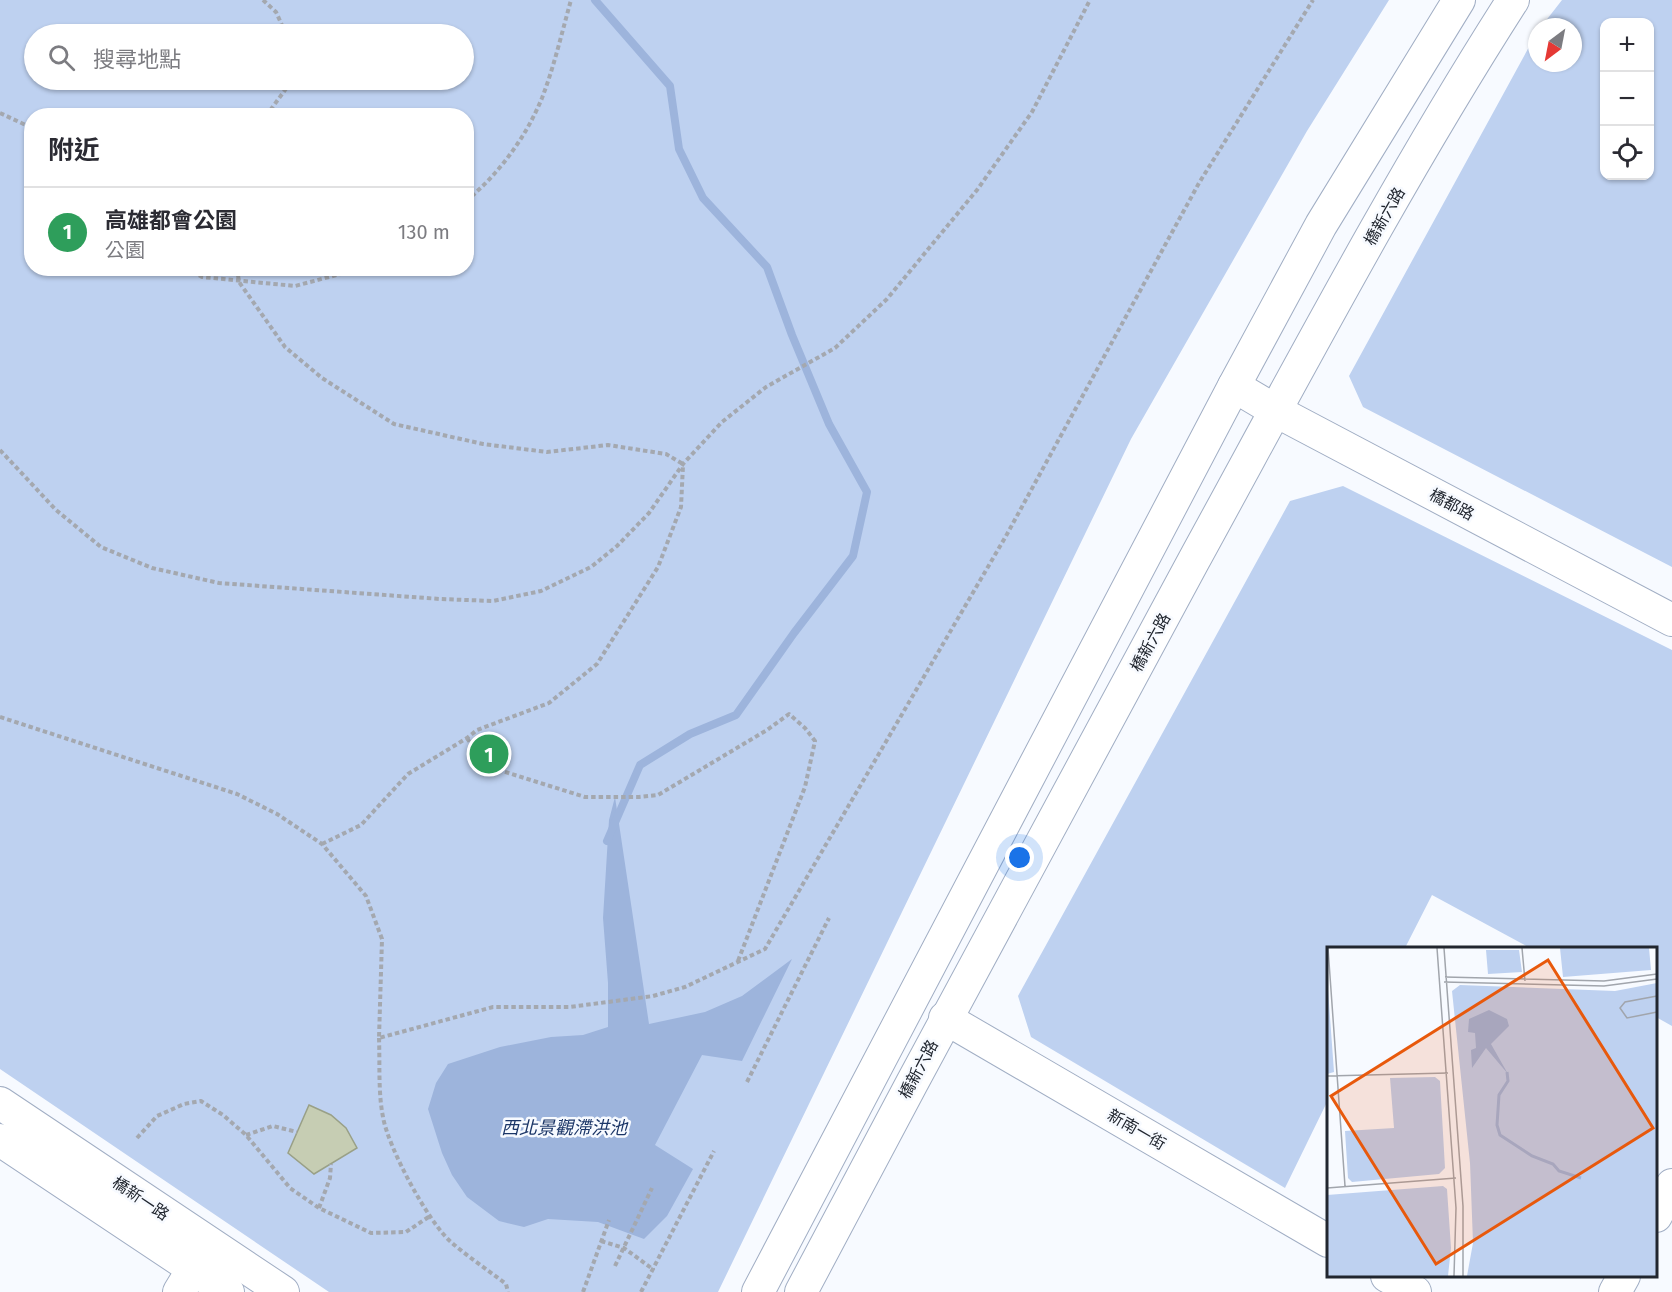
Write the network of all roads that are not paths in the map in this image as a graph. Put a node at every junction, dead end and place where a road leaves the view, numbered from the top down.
1 (1459, 0) edge
2 (1513, 0) edge
3 (1234, 386) junction
4 (1276, 411) junction
5 (1672, 620) edge
6 (945, 1018) junction
7 (0, 1103) edge
8 (0, 1140) edge
9 (1672, 1185) edge
10 (1657, 1214) edge
11 (1327, 1240) edge
12 (210, 1243) junction
13 (1390, 1277) edge
14 (1623, 1277) edge
15 (186, 1280) edge
16 (228, 1292) edge
17 (283, 1292) edge
18 (758, 1292) edge
19 (801, 1292) edge
20 (1415, 1292) edge
21 (1616, 1292) edge

1 - 3 street
2 - 4 street, 橋新六路
3 - 4 street, 橋都路
3 - 18 street
4 - 5 street, 橋都路
4 - 6 street, 橋新六路
6 - 11 street, 新南一街
6 - 19 street, 橋新六路
7 - 12 street, 橋新一路
8 - 15 street, 橋新一路
9 - 10 street
12 - 15 street
12 - 17 street, 橋新一路
13 - 20 street
14 - 21 street
15 - 16 street, 橋新一路

